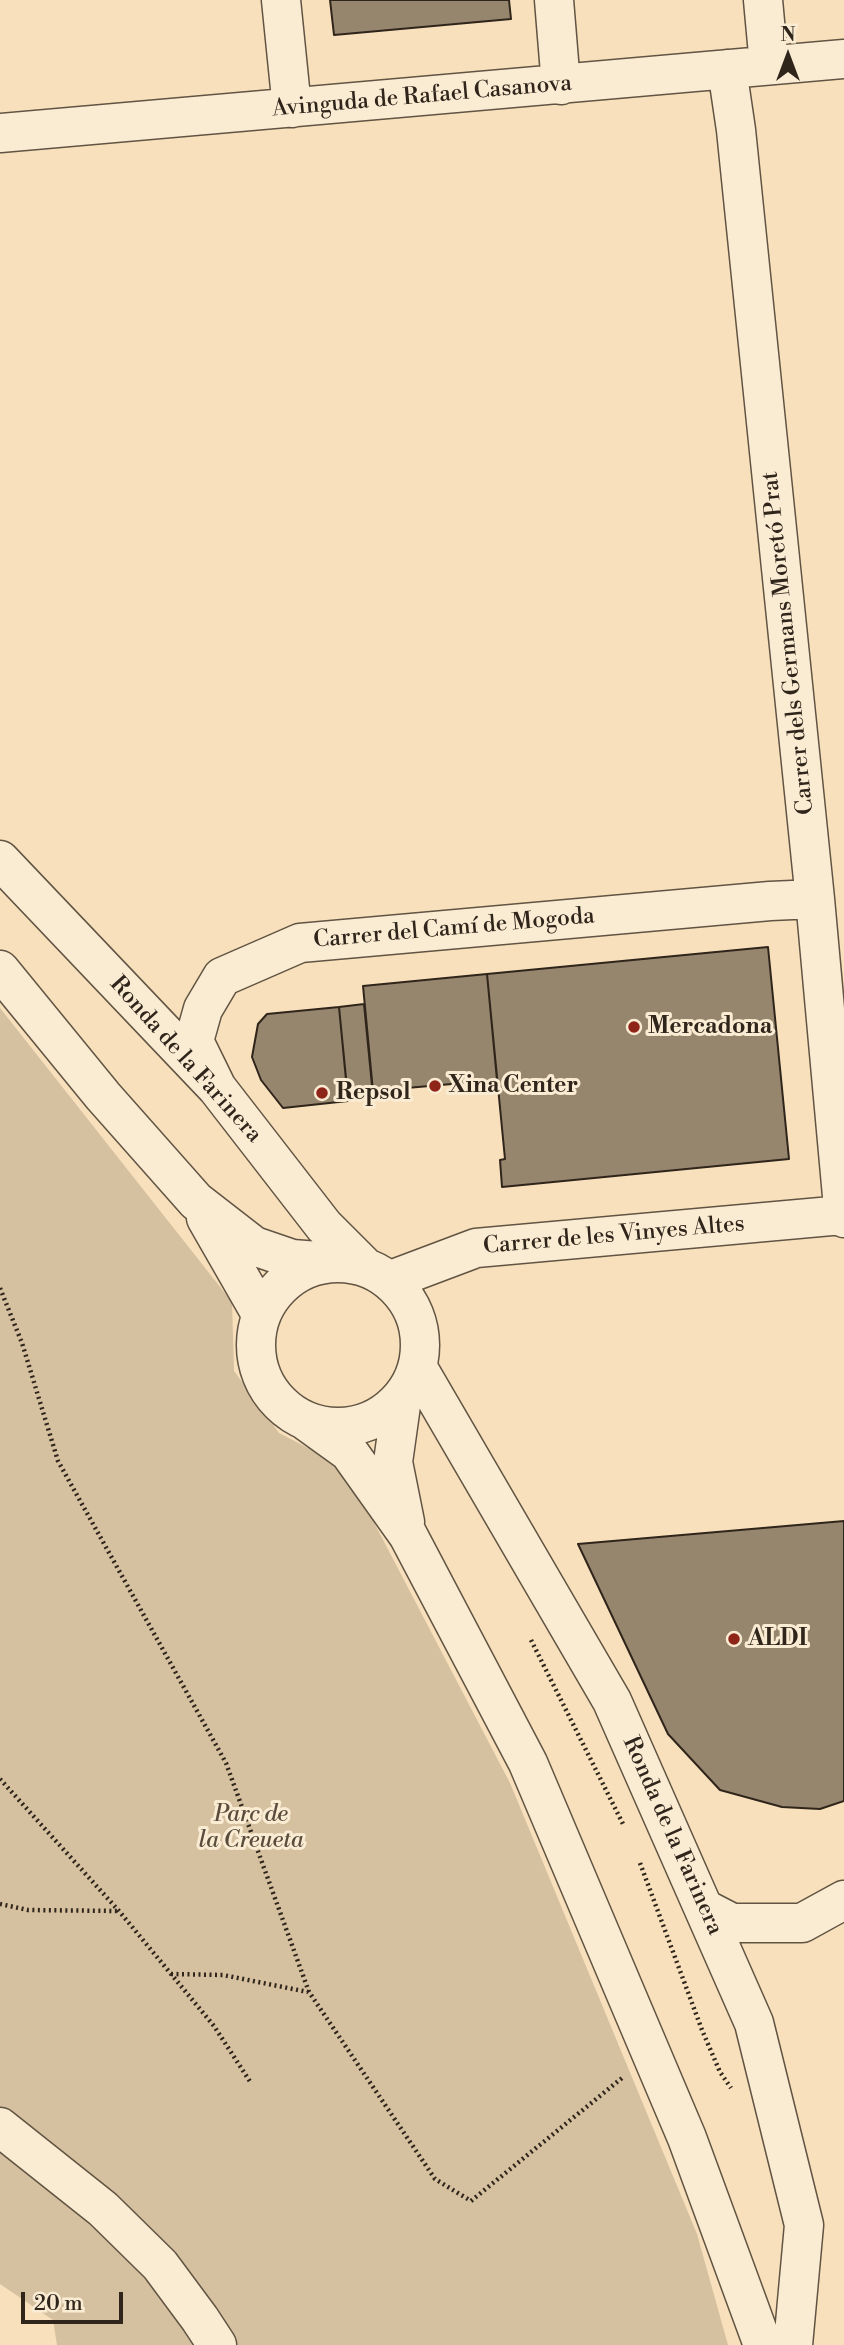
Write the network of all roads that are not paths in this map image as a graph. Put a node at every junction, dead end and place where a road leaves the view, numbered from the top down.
1 (281, 0) edge
2 (554, 0) edge
3 (762, 0) edge
4 (844, 59) edge
5 (769, 65) junction
6 (727, 69) junction
7 (561, 85) junction
8 (292, 108) junction
9 (0, 133) edge
10 (0, 860) edge
11 (815, 899) junction
12 (0, 970) edge
13 (217, 1088) junction
14 (196, 1201) junction
15 (844, 1217) edge
16 (363, 1270) junction
17 (261, 1314) junction
18 (410, 1383) junction
19 (306, 1421) junction
20 (408, 1535) junction
21 (844, 1900) edge
22 (705, 1909) junction
23 (0, 2127) edge
24 (217, 2345) edge
25 (763, 2345) edge
26 (793, 2345) edge

1 - 8 street
2 - 7 street
3 - 5 street
4 - 5 street, Avinguda de Rafael Casanova
5 - 6 street, Avinguda de Rafael Casanova
6 - 7 street, Avinguda de Rafael Casanova
6 - 11 street, Carrer dels Germans Moretó Prat
7 - 8 street, Avinguda de Rafael Casanova
8 - 9 street, Avinguda de Rafael Casanova
10 - 13 street, Ronda de la Farinera
11 - 13 street, Carrer del Camí de Mogoda
11 - 15 street, Carrer dels Germans Moretó Prat
12 - 14 street
13 - 16 street, Ronda de la Farinera
14 - 16 street
14 - 17 street
15 - 16 street, Carrer de les Vinyes Altes
16 - 17 street
16 - 18 street
17 - 19 street
18 - 19 street
18 - 20 street
18 - 22 street, Ronda de la Farinera
19 - 20 street
20 - 25 street
21 - 22 street
22 - 26 street, Ronda de la Farinera
23 - 24 street

